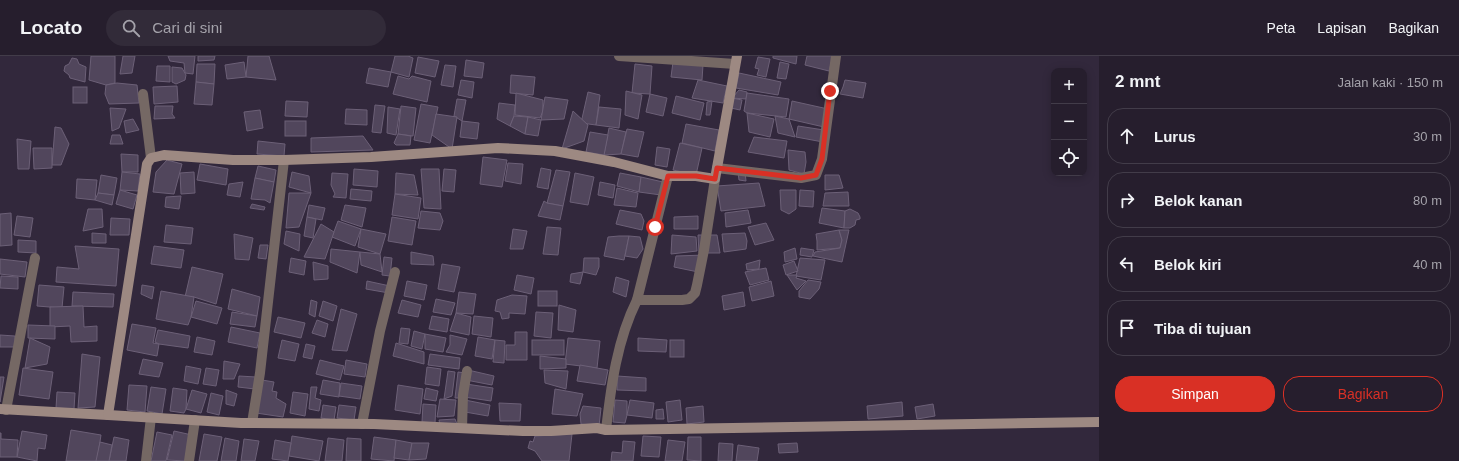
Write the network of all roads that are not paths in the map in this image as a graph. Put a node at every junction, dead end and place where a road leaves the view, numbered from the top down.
1 (619, 56) edge
2 (836, 56) edge
3 (736, 60) edge
4 (143, 94) dead end
5 (151, 158) junction
6 (284, 160) junction
7 (716, 174) junction
8 (668, 176) junction
9 (35, 258) dead end
10 (396, 272) dead end
11 (637, 300) junction
12 (467, 371) dead end
13 (3, 410) edge
14 (108, 414) junction
15 (152, 418) junction
16 (195, 420) junction
17 (1099, 422) edge
18 (252, 423) junction
19 (362, 424) junction
20 (462, 428) junction
21 (606, 430) junction
22 (146, 461) edge
23 (189, 461) edge

1 - 3 street
2 - 7 street
3 - 7 street
4 - 5 street
5 - 6 street
5 - 14 street
6 - 8 street
6 - 18 street
7 - 8 street
7 - 11 street
8 - 11 street
9 - 13 street
10 - 19 street
11 - 21 street
12 - 20 street
13 - 14 street
14 - 15 street
15 - 16 street
15 - 22 street
16 - 18 street
16 - 23 street
17 - 21 street
18 - 19 street
19 - 20 street
20 - 21 street

